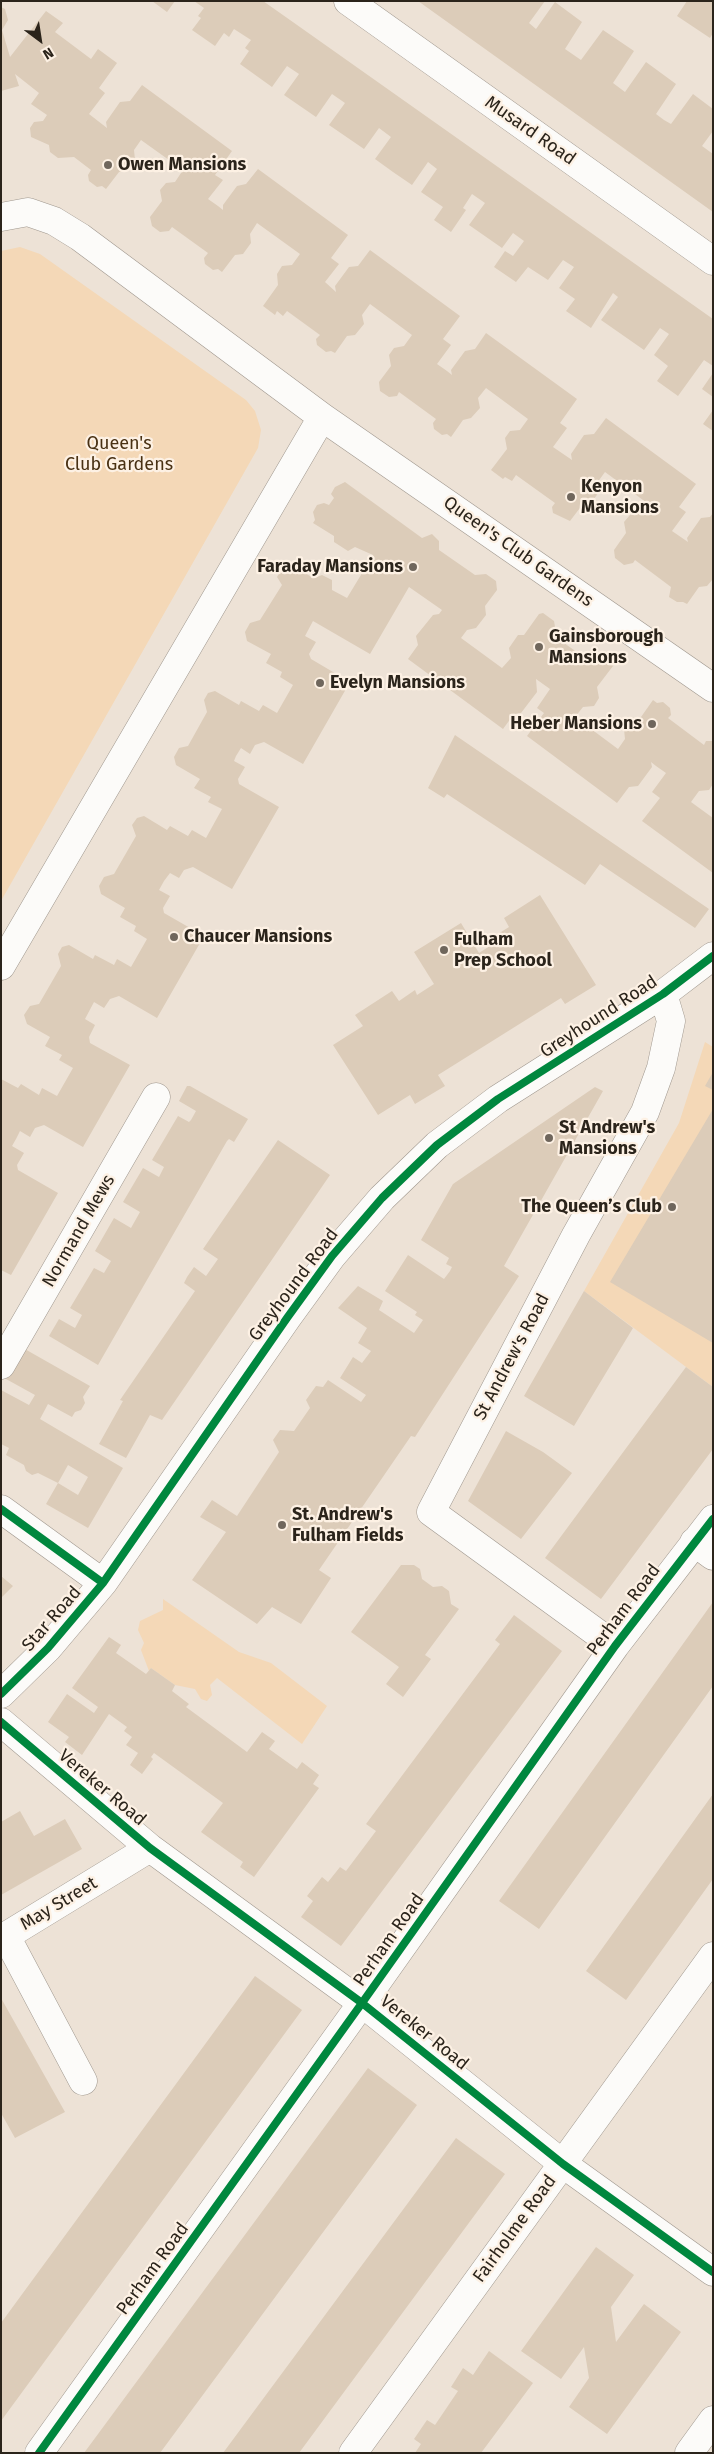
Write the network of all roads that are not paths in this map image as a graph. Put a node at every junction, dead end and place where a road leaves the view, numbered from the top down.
1 (348, 1) edge
2 (1, 217) edge
3 (713, 261) edge
4 (322, 417) junction
5 (713, 688) edge
6 (713, 956) edge
7 (1, 966) edge
8 (663, 994) junction
9 (156, 1097) dead end
10 (1, 1366) edge
11 (1, 1509) edge
12 (713, 1519) edge
13 (704, 1549) edge
14 (102, 1583) junction
15 (614, 1646) junction
16 (1, 1694) edge
17 (1, 1722) edge
18 (150, 1848) junction
19 (713, 1956) edge
20 (362, 2003) junction
21 (83, 2081) dead end
22 (563, 2164) junction
23 (713, 2272) edge
24 (713, 2420) edge
25 (39, 2453) edge
26 (353, 2453) edge
27 (689, 2453) edge

1 - 3 street, Musard Road
2 - 4 street, Queen's Club Gardens
4 - 5 street, Queen's Club Gardens
4 - 7 street
6 - 8 street, Greyhound Road
8 - 14 street, Greyhound Road
8 - 15 street, St Andrew's Road
9 - 10 street, Normand Mews
11 - 14 street
12 - 13 street, Perham Road
13 - 15 street, Perham Road
14 - 16 street, Star Road
15 - 20 street, Perham Road
17 - 18 street, Vereker Road
18 - 20 street, Vereker Road
18 - 21 street, May Street
19 - 22 street, Fairholme Road
20 - 22 street, Vereker Road
20 - 25 street, Perham Road
22 - 23 street, Vereker Road
22 - 26 street, Fairholme Road
24 - 27 street

